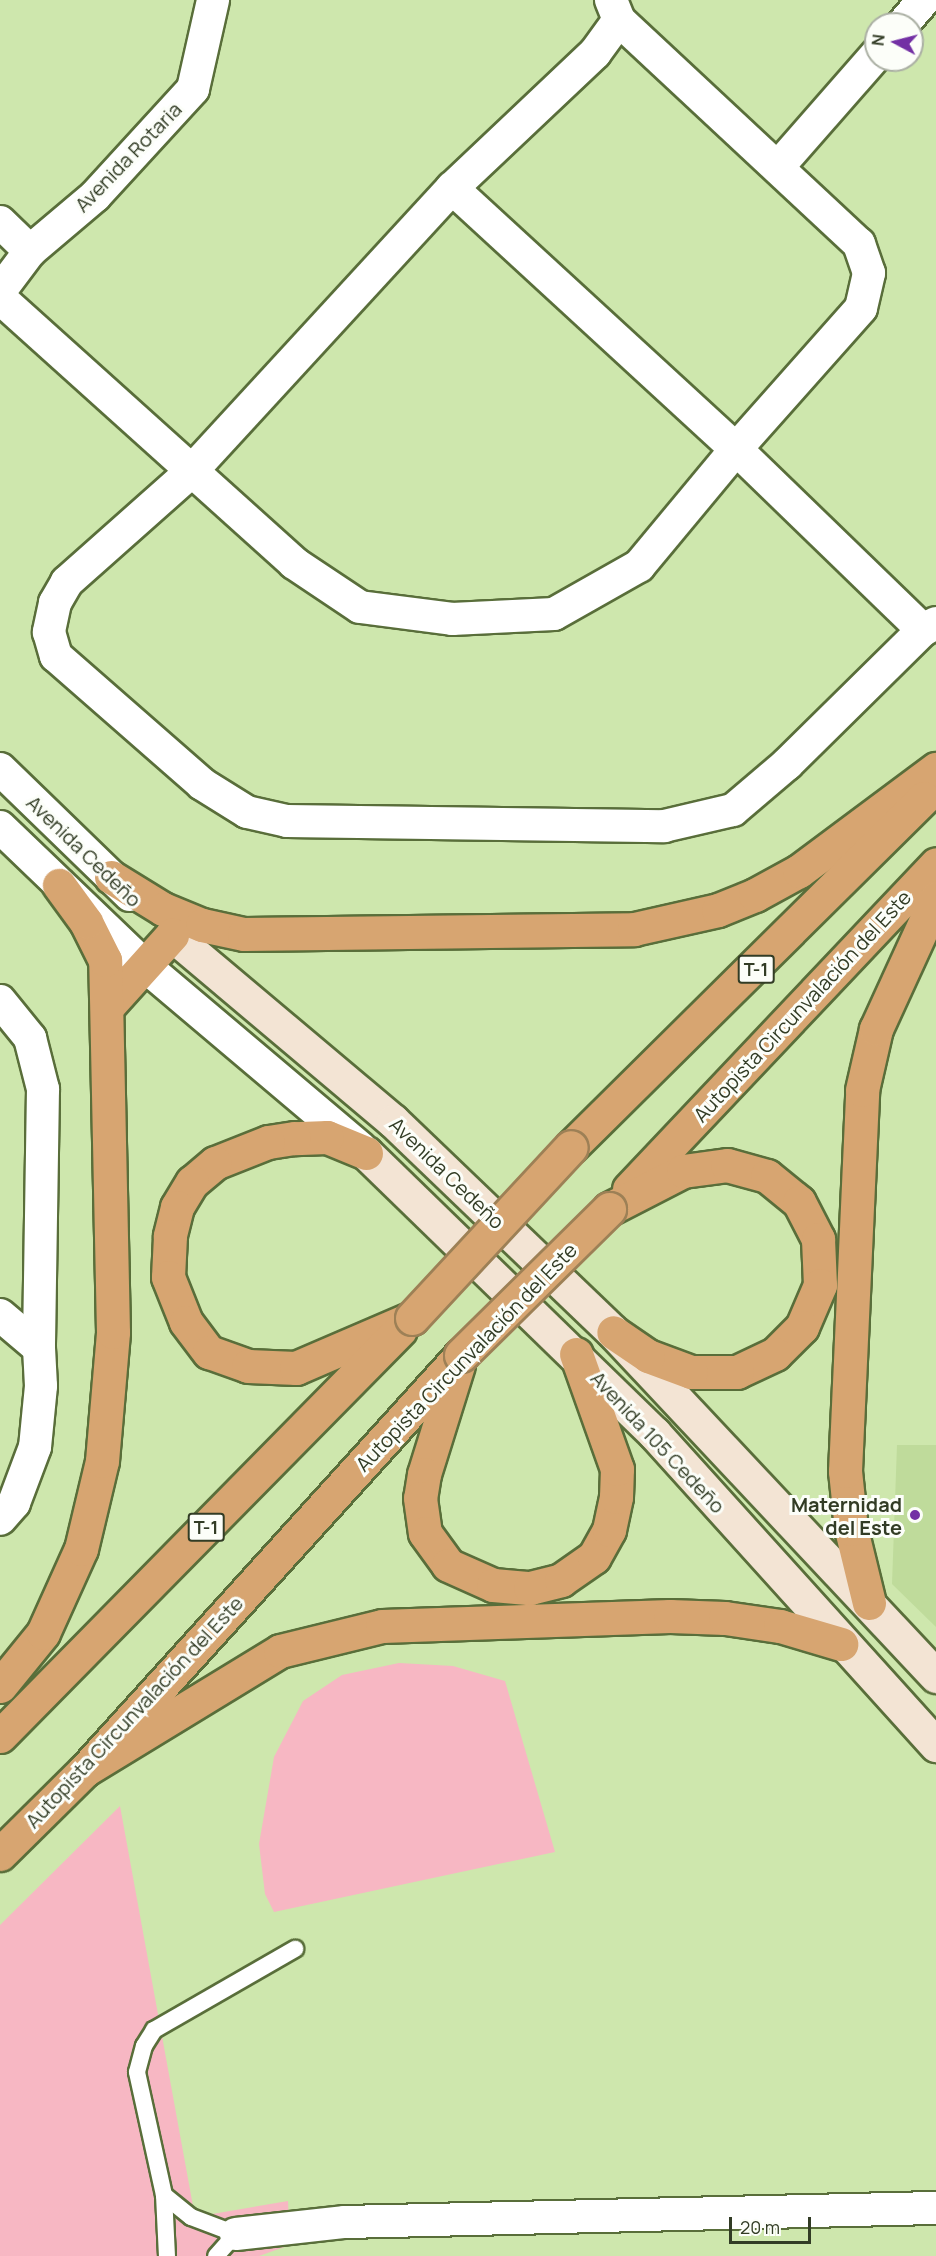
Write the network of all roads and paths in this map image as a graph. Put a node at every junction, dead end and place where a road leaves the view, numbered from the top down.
1 (213, 0) edge
2 (924, 0) edge
3 (615, 10) edge
4 (914, 12) edge
5 (864, 69) edge
6 (778, 167) junction
7 (452, 188) junction
8 (0, 222) edge
9 (30, 251) junction
10 (0, 291) edge
11 (0, 298) edge
12 (736, 449) junction
13 (193, 470) junction
14 (929, 627) edge
15 (0, 770) edge
16 (936, 770) edge
17 (936, 786) edge
18 (0, 827) edge
19 (936, 864) edge
20 (111, 877) junction
21 (59, 885) junction
22 (936, 898) edge
23 (171, 935) junction
24 (145, 966) junction
25 (0, 1001) edge
26 (108, 1006) junction
27 (366, 1153) junction
28 (609, 1209) junction
29 (0, 1315) edge
30 (412, 1318) junction
31 (613, 1332) junction
32 (39, 1348) junction
33 (576, 1354) junction
34 (461, 1355) junction
35 (0, 1519) edge
36 (868, 1603) junction
37 (841, 1644) junction
38 (936, 1676) edge
39 (0, 1686) edge
40 (0, 1736) edge
41 (936, 1745) edge
42 (86, 1770) junction
43 (0, 1854) edge
44 (295, 1949) dead end
45 (164, 2195) junction
46 (936, 2208) edge
47 (226, 2245) edge
48 (167, 2256) edge

1 - 9 street, Avenida Rotaria
2 - 4 street
3 - 6 street
3 - 7 street
5 - 6 street
6 - 12 street
7 - 12 street
7 - 13 street
8 - 9 street
9 - 10 street, Avenida Rotaria
11 - 13 street
12 - 13 street
12 - 14 street
13 - 14 street
15 - 20 street, Avenida Cedeño
16 - 20 highway
17 - 30 highway, T-1, bridge
18 - 21 street, Avenida Cedeño
19 - 28 highway, Autopista Circunvalación del Este
20 - 23 street, Avenida Cedeño
21 - 24 street, Avenida Cedeño
21 - 26 highway
22 - 36 highway
23 - 24 highway
23 - 31 main road, Avenida Cedeño
24 - 26 highway
24 - 27 street, Avenida Cedeño
25 - 32 street
26 - 39 highway
27 - 30 highway
27 - 33 main road, Avenida 105 Cedeño
28 - 31 highway
28 - 34 highway, Autopista Circunvalación del Este, bridge
29 - 32 street
30 - 40 highway, T-1
31 - 36 main road, Avenida Cedeño
32 - 35 street
33 - 34 highway
33 - 37 main road, Avenida 105 Cedeño
34 - 42 highway, Autopista Circunvalación del Este
36 - 38 main road
37 - 41 main road, Avenida 105 Cedeño
37 - 42 highway
42 - 43 highway, Autopista Circunvalación del Este
44 - 45 lane
45 - 47 lane
45 - 48 lane
46 - 47 street

